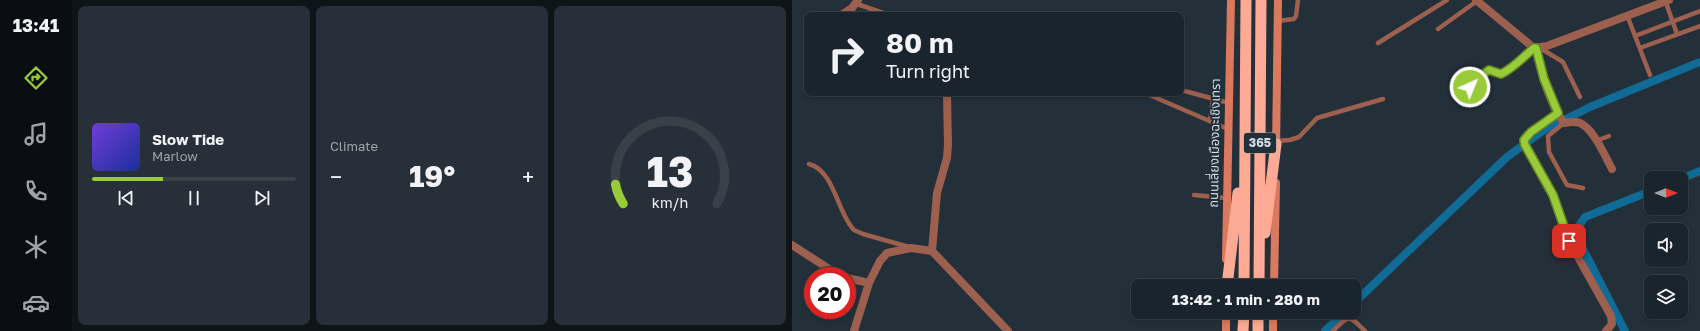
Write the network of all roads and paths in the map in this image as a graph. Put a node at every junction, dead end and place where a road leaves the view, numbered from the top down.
1 (1231, 0) edge
2 (1246, 0) edge
3 (1261, 0) edge
4 (1278, 0) edge
5 (1298, 0) edge
6 (1446, 0) edge
7 (1476, 0) edge
8 (1666, 0) edge
9 (858, 2) edge
10 (1700, 11) edge
11 (844, 12) edge
12 (882, 12) edge
13 (1627, 15) junction
14 (1278, 21) junction
15 (1672, 22) junction
16 (1700, 26) edge
17 (1438, 29) dead end
18 (1677, 34) junction
19 (1635, 36) junction
20 (1378, 43) dead end
21 (1537, 48) junction
22 (1640, 48) junction
23 (1650, 75) dead end
24 (1215, 84) dead end
25 (1184, 91) edge
26 (1475, 94) dead end
27 (947, 96) edge
28 (1152, 96) edge
29 (1580, 97) dead end
30 (1214, 100) junction
31 (1383, 100) dead end
32 (1229, 104) junction
33 (1558, 113) junction
34 (1210, 121) junction
35 (1564, 123) junction
36 (1228, 129) junction
37 (1609, 136) dead end
38 (1596, 141) junction
39 (1276, 142) junction
40 (1245, 144) junction
41 (808, 164) dead end
42 (1612, 169) dead end
43 (1583, 188) dead end
44 (1194, 195) dead end
45 (1226, 198) junction
46 (792, 246) edge
47 (911, 248) junction
48 (932, 251) junction
49 (826, 267) edge
50 (1226, 279) edge
51 (1227, 279) edge
52 (1244, 279) edge
53 (1259, 279) edge
54 (1260, 279) edge
55 (1274, 279) edge
56 (856, 280) edge
57 (869, 283) junction
58 (1226, 319) edge
59 (1244, 319) edge
60 (1258, 319) edge
61 (1273, 319) edge
62 (854, 331) edge
63 (1008, 331) edge
64 (1226, 331) edge
65 (1243, 331) edge
66 (1258, 331) edge
67 (1273, 331) edge
68 (1333, 331) edge
69 (1365, 331) edge
70 (1606, 331) edge

1 - 32 main road, ถนนเลี่ยงเมืองฉะเชิงเทรา / 365
2 - 40 highway, 365
3 - 53 highway, 365
4 - 14 main road, 365
5 - 14 lane
6 - 20 lane
7 - 17 lane
7 - 21 street
8 - 13 street
8 - 15 lane
9 - 11 street
9 - 12 lane
10 - 15 lane
13 - 19 lane
13 - 21 street
14 - 39 main road, 365
15 - 18 lane
15 - 19 lane
16 - 18 lane
18 - 22 lane
19 - 22 lane
21 - 26 lane
21 - 29 lane
21 - 33 street
22 - 23 lane
24 - 30 lane
25 - 30 lane
27 - 48 street
28 - 34 lane
30 - 32 lane
30 - 34 lane
31 - 39 lane
32 - 36 main road, ถนนเลี่ยงเมืองฉะเชิงเทรา / 365
33 - 35 street
33 - 70 street
34 - 36 lane
35 - 38 street
35 - 43 lane
36 - 45 main road, ถนนเลี่ยงเมืองฉะเชิงเทรา / 365
37 - 38 lane
38 - 42 street
39 - 54 highway
39 - 55 main road, 365
40 - 51 highway
40 - 52 highway, 365
41 - 47 lane
44 - 45 lane
45 - 50 main road, ถนนเลี่ยงเมืองฉะเชิงเทรา / 365
46 - 49 street
47 - 48 street
47 - 57 street
48 - 63 street
56 - 57 street
57 - 62 street
58 - 64 main road
59 - 65 highway
60 - 66 highway
61 - 67 main road
68 - 69 lane

